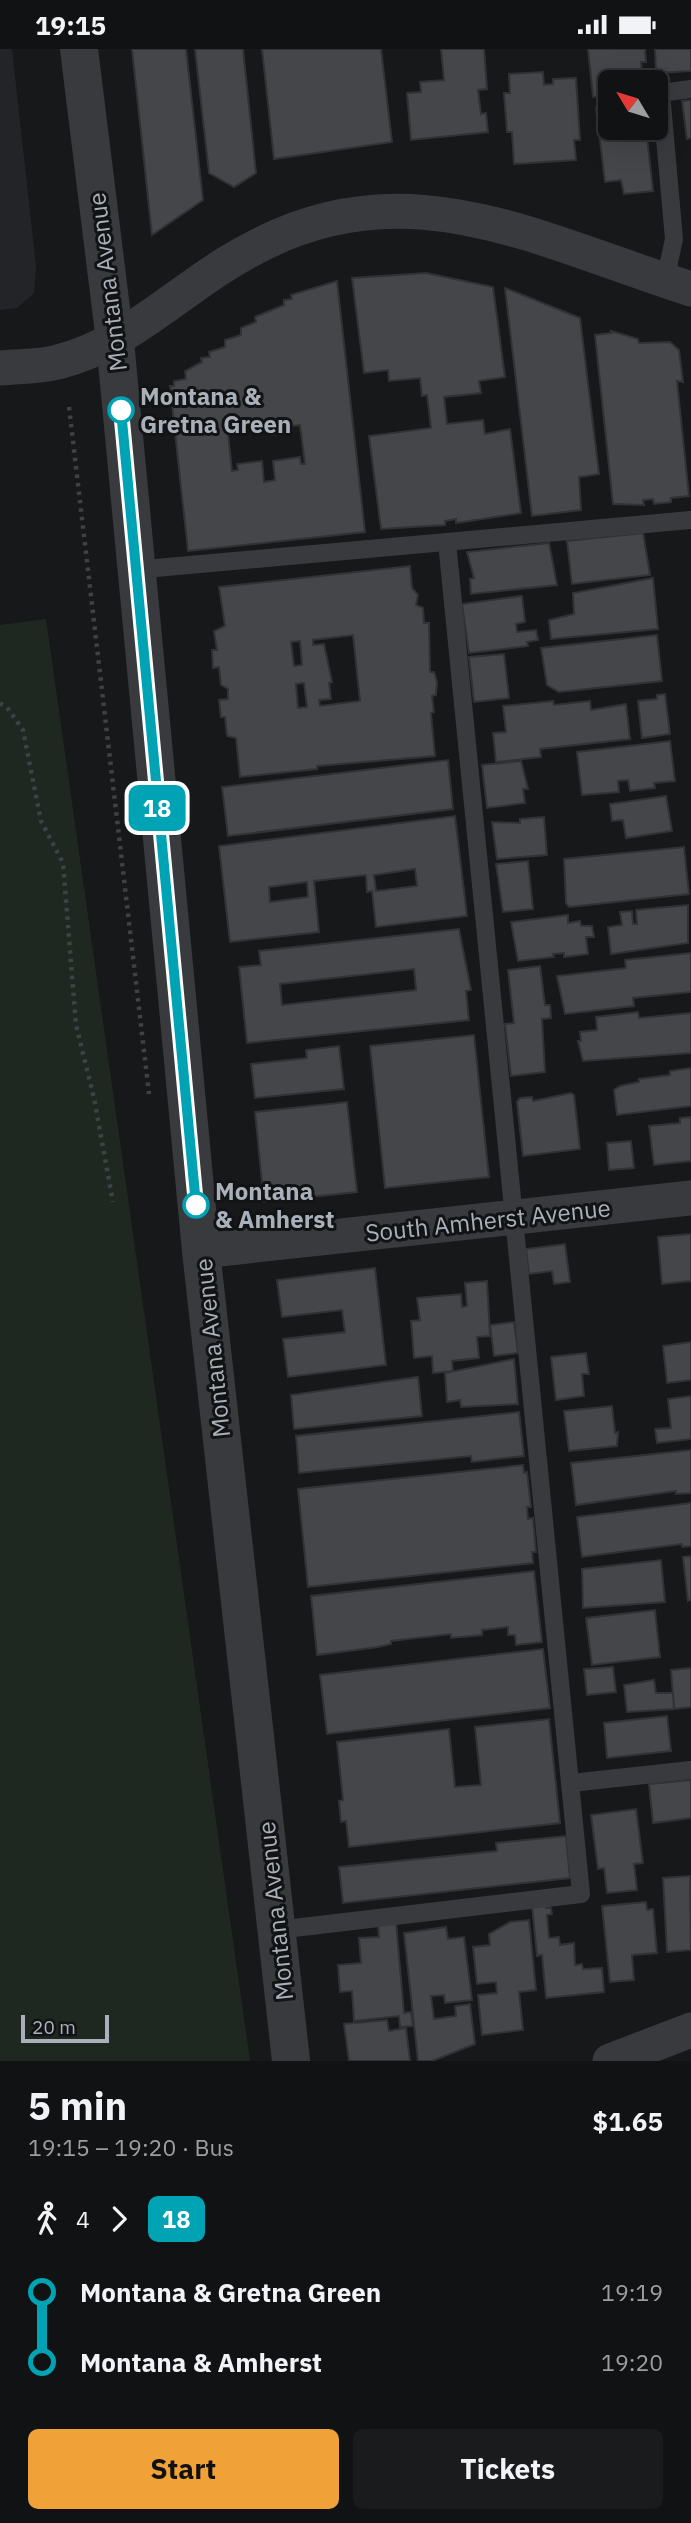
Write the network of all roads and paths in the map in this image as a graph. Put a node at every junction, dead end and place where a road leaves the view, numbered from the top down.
1 (79, 49) edge
2 (691, 89) edge
3 (678, 285) edge
4 (115, 341) junction
5 (0, 368) edge
6 (691, 520) edge
7 (447, 542) junction
8 (134, 570) junction
9 (0, 703) edge
10 (691, 1198) edge
11 (113, 1202) dead end
12 (513, 1217) junction
13 (201, 1251) junction
14 (691, 1770) edge
15 (571, 1783) junction
16 (277, 1930) junction
17 (691, 2030) edge
18 (291, 2061) edge
19 (610, 2061) edge

1 - 4 street, Montana Avenue
2 - 3 lane
3 - 4 street
4 - 5 street
4 - 8 street, Montana Avenue
6 - 7 lane
7 - 8 lane
7 - 12 lane
8 - 13 street, Montana Avenue
9 - 11 path
10 - 12 street, South Amherst Avenue
12 - 13 street, South Amherst Avenue
12 - 15 lane
13 - 16 street, Montana Avenue
14 - 15 lane
15 - 16 lane
16 - 18 street, Montana Avenue
17 - 19 street

